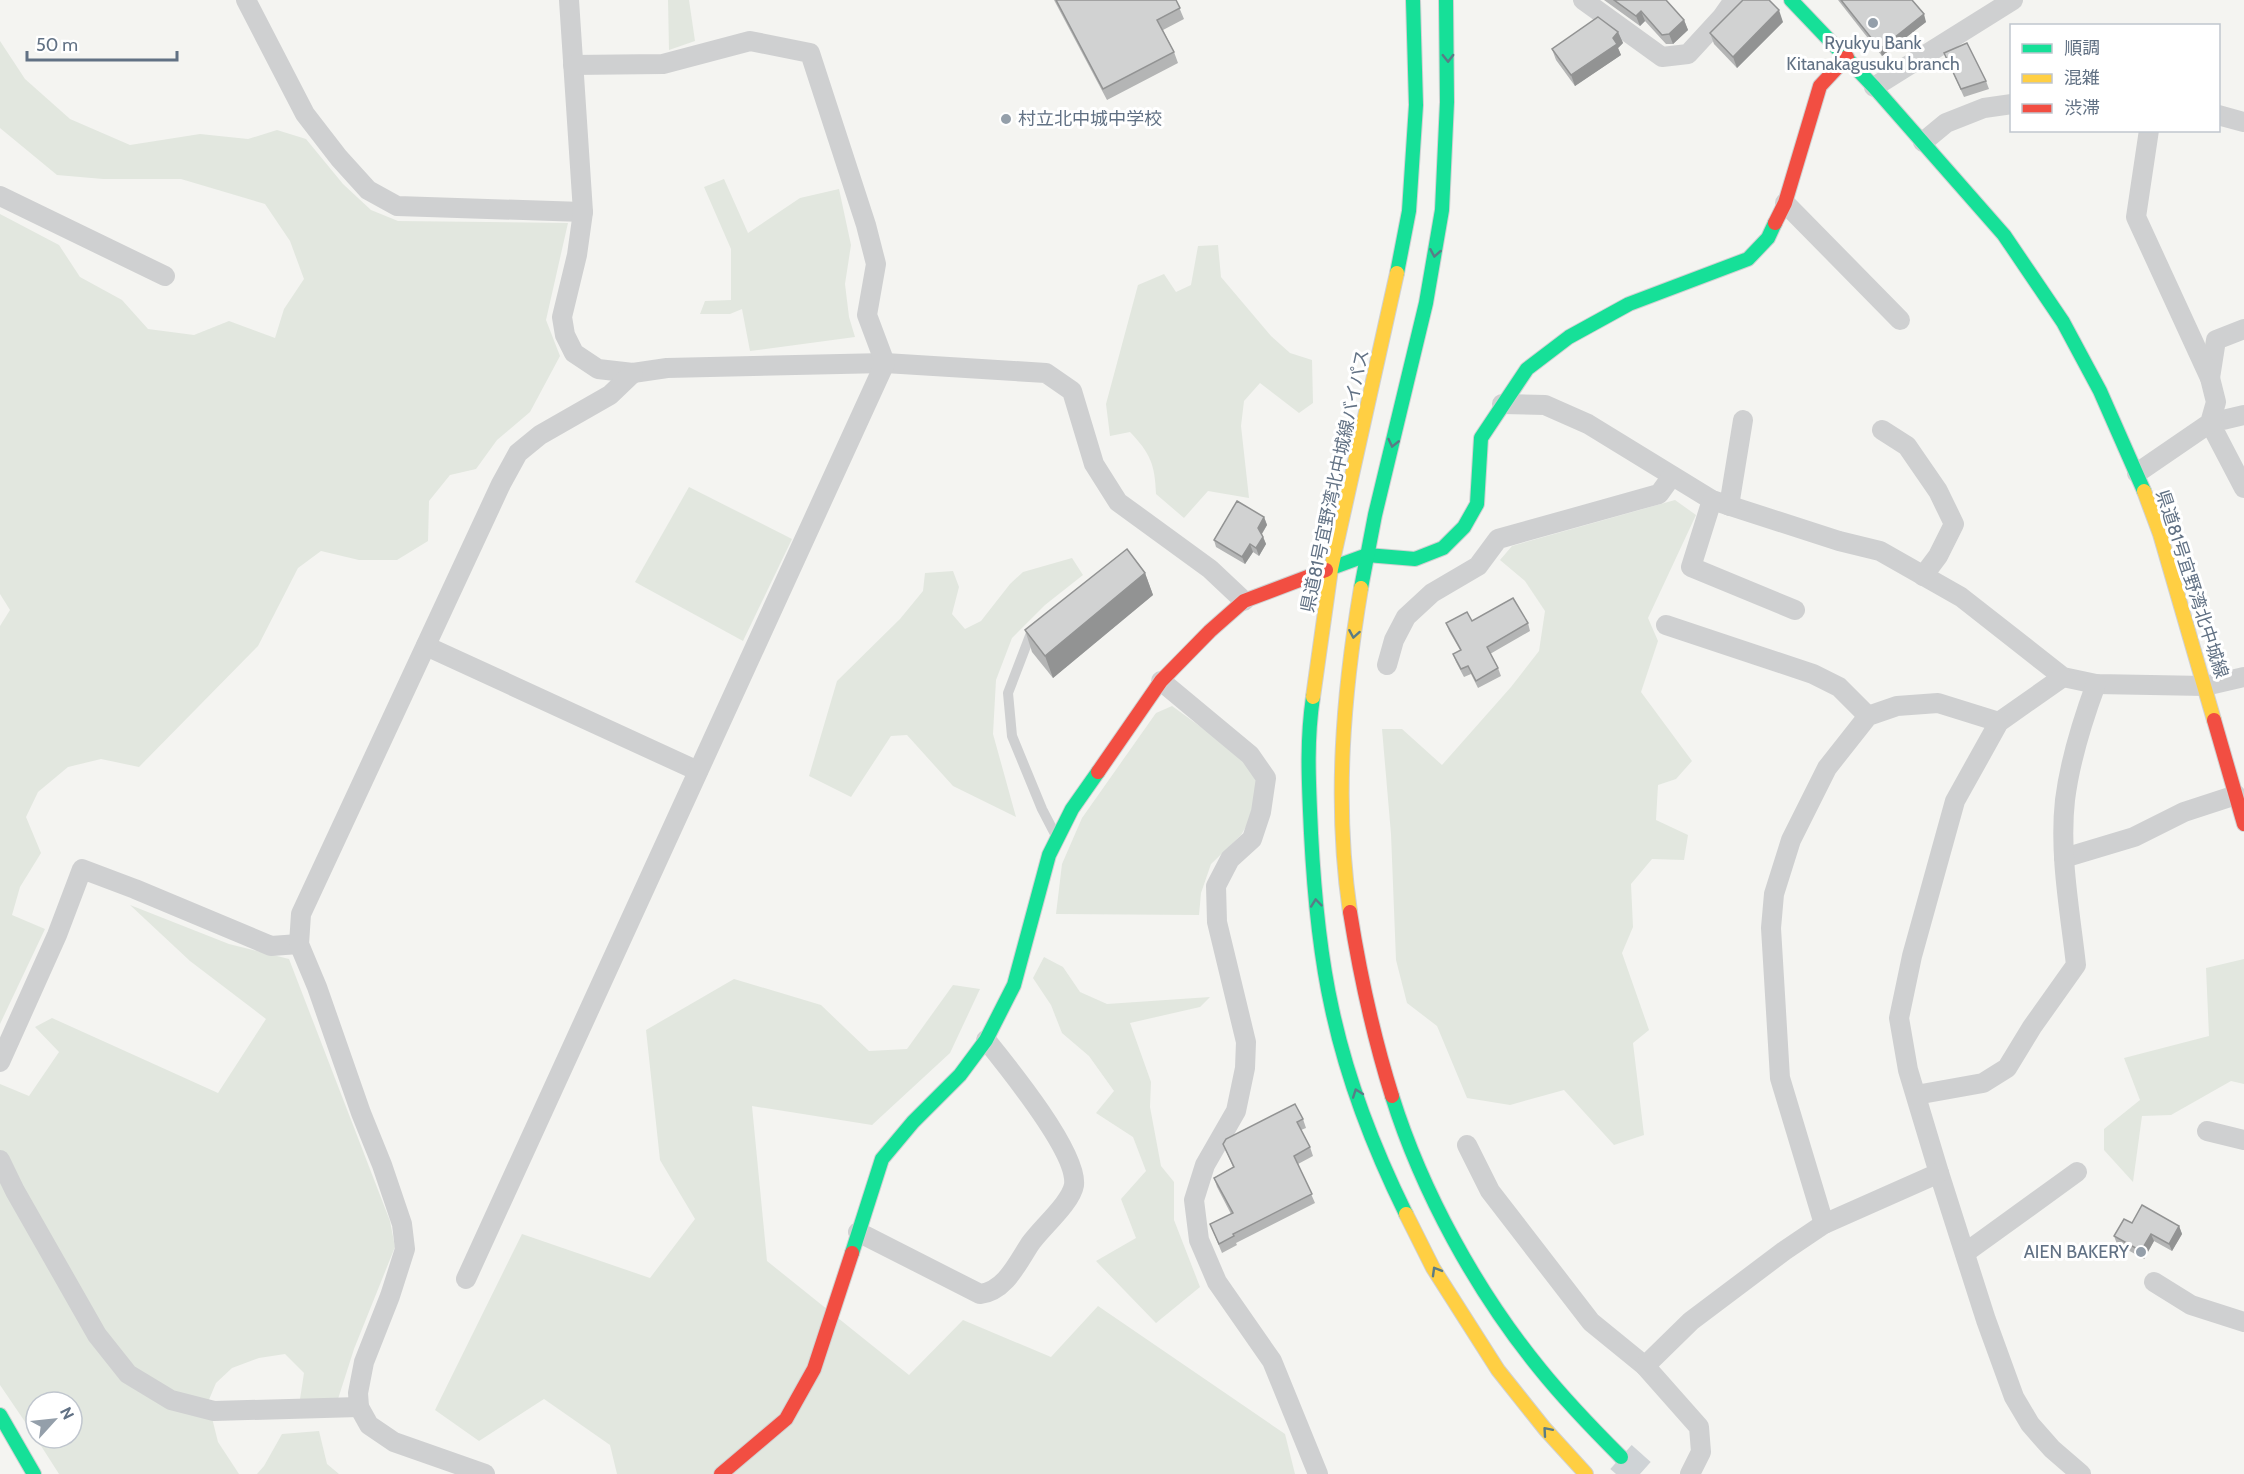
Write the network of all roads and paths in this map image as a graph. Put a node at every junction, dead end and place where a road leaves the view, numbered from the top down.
1 (246, 0) edge
2 (569, 0) edge
3 (1413, 0) edge
4 (1446, 0) edge
5 (1583, 0) edge
6 (1734, 0) edge
7 (1791, 0) edge
8 (2013, 0) edge
9 (1996, 6) edge
10 (1847, 57) junction
11 (573, 65) junction
12 (1874, 87) junction
13 (2010, 104) edge
14 (2220, 116) edge
15 (2244, 122) edge
16 (2149, 132) edge
17 (1923, 142) junction
18 (0, 196) edge
19 (1785, 203) junction
20 (583, 212) junction
21 (165, 276) dead end
22 (1900, 320) dead end
23 (2244, 329) edge
24 (885, 363) junction
25 (633, 373) junction
26 (2210, 378) junction
27 (1502, 404) junction
28 (2244, 415) edge
29 (1743, 420) dead end
30 (2210, 423) junction
31 (1882, 430) dead end
32 (2137, 473) junction
33 (1671, 476) junction
34 (2244, 488) edge
35 (1720, 503) junction
36 (1367, 555) junction
37 (1331, 569) junction
38 (1923, 576) junction
39 (1244, 601) junction
40 (1795, 610) dead end
41 (1048, 620) edge
42 (1666, 626) dead end
43 (426, 646) junction
44 (1387, 665) dead end
45 (2244, 676) edge
46 (2063, 677) junction
47 (1161, 681) junction
48 (2096, 684) junction
49 (2205, 686) junction
50 (1868, 716) junction
51 (1999, 722) junction
52 (698, 771) junction
53 (2236, 795) junction
54 (2244, 824) edge
55 (1057, 838) junction
56 (2064, 858) junction
57 (298, 944) junction
58 (986, 1040) junction
59 (0, 1062) edge
60 (1916, 1095) junction
61 (2207, 1131) dead end
62 (2244, 1140) edge
63 (1467, 1145) dead end
64 (0, 1160) edge
65 (2077, 1172) dead end
66 (1939, 1173) junction
67 (1824, 1224) junction
68 (858, 1232) junction
69 (1965, 1253) junction
70 (466, 1280) dead end
71 (2154, 1281) dead end
72 (2244, 1322) edge
73 (1645, 1366) junction
74 (359, 1407) junction
75 (0, 1415) edge
76 (1621, 1457) tunnel mouth
77 (34, 1474) edge
78 (485, 1474) edge
79 (721, 1474) edge
80 (1318, 1474) edge
81 (1586, 1474) edge
82 (1690, 1474) edge
83 (2081, 1474) edge

1 - 20 street
2 - 11 street
3 - 37 main road, 県道81号宜野湾北中城線バイパス
4 -> 36 main road
5 - 6 street
7 - 10 main road, 県道81号宜野湾北中城線
8 - 9 street
9 - 12 street
10 - 12 main road, 県道81号宜野湾北中城線
10 - 19 main road
11 - 20 street
11 - 24 street
12 - 17 main road, 県道81号宜野湾北中城線
13 - 17 street
14 - 15 street
16 - 26 street
17 - 32 main road, 県道81号宜野湾北中城線
18 - 21 street
19 - 22 street
19 - 27 main road
20 - 25 street
23 - 26 street
24 - 25 street
24 - 39 street
24 - 52 street
25 - 43 street
26 - 30 street
27 - 33 street
27 - 36 main road
28 - 30 street
29 - 35 street
30 - 32 street
30 - 34 street
31 - 38 street
32 - 49 main road, 県道81号宜野湾北中城線
33 - 35 street
33 - 44 street
35 - 38 street
35 - 40 street
36 - 37 main road
36 -> 76 main road
37 - 39 main road
81 -> 37 main road, 県道81号宜野湾北中城線バイパス
38 - 46 street
39 - 47 main road
41 - 55 lane
42 - 50 street
43 - 52 street
43 - 57 street
45 - 49 street
46 - 48 street
46 - 51 street
47 - 55 main road
47 - 80 street
48 - 49 street
48 - 56 street
49 - 53 main road, 県道81号宜野湾北中城線
50 - 51 street
50 - 67 street
51 - 60 street
52 - 70 street
53 - 54 main road, 県道81号宜野湾北中城線
53 - 56 street
55 - 58 main road
56 - 60 street
57 - 59 street
57 - 74 street
58 - 68 main road
58 - 68 street
60 - 66 street
61 - 62 street
63 - 73 street
64 - 74 street
65 - 69 street
66 - 67 street
66 - 69 street
67 - 73 street
68 - 79 main road
69 - 83 street
71 - 72 street
73 - 82 street
74 - 78 street
75 - 77 main road

